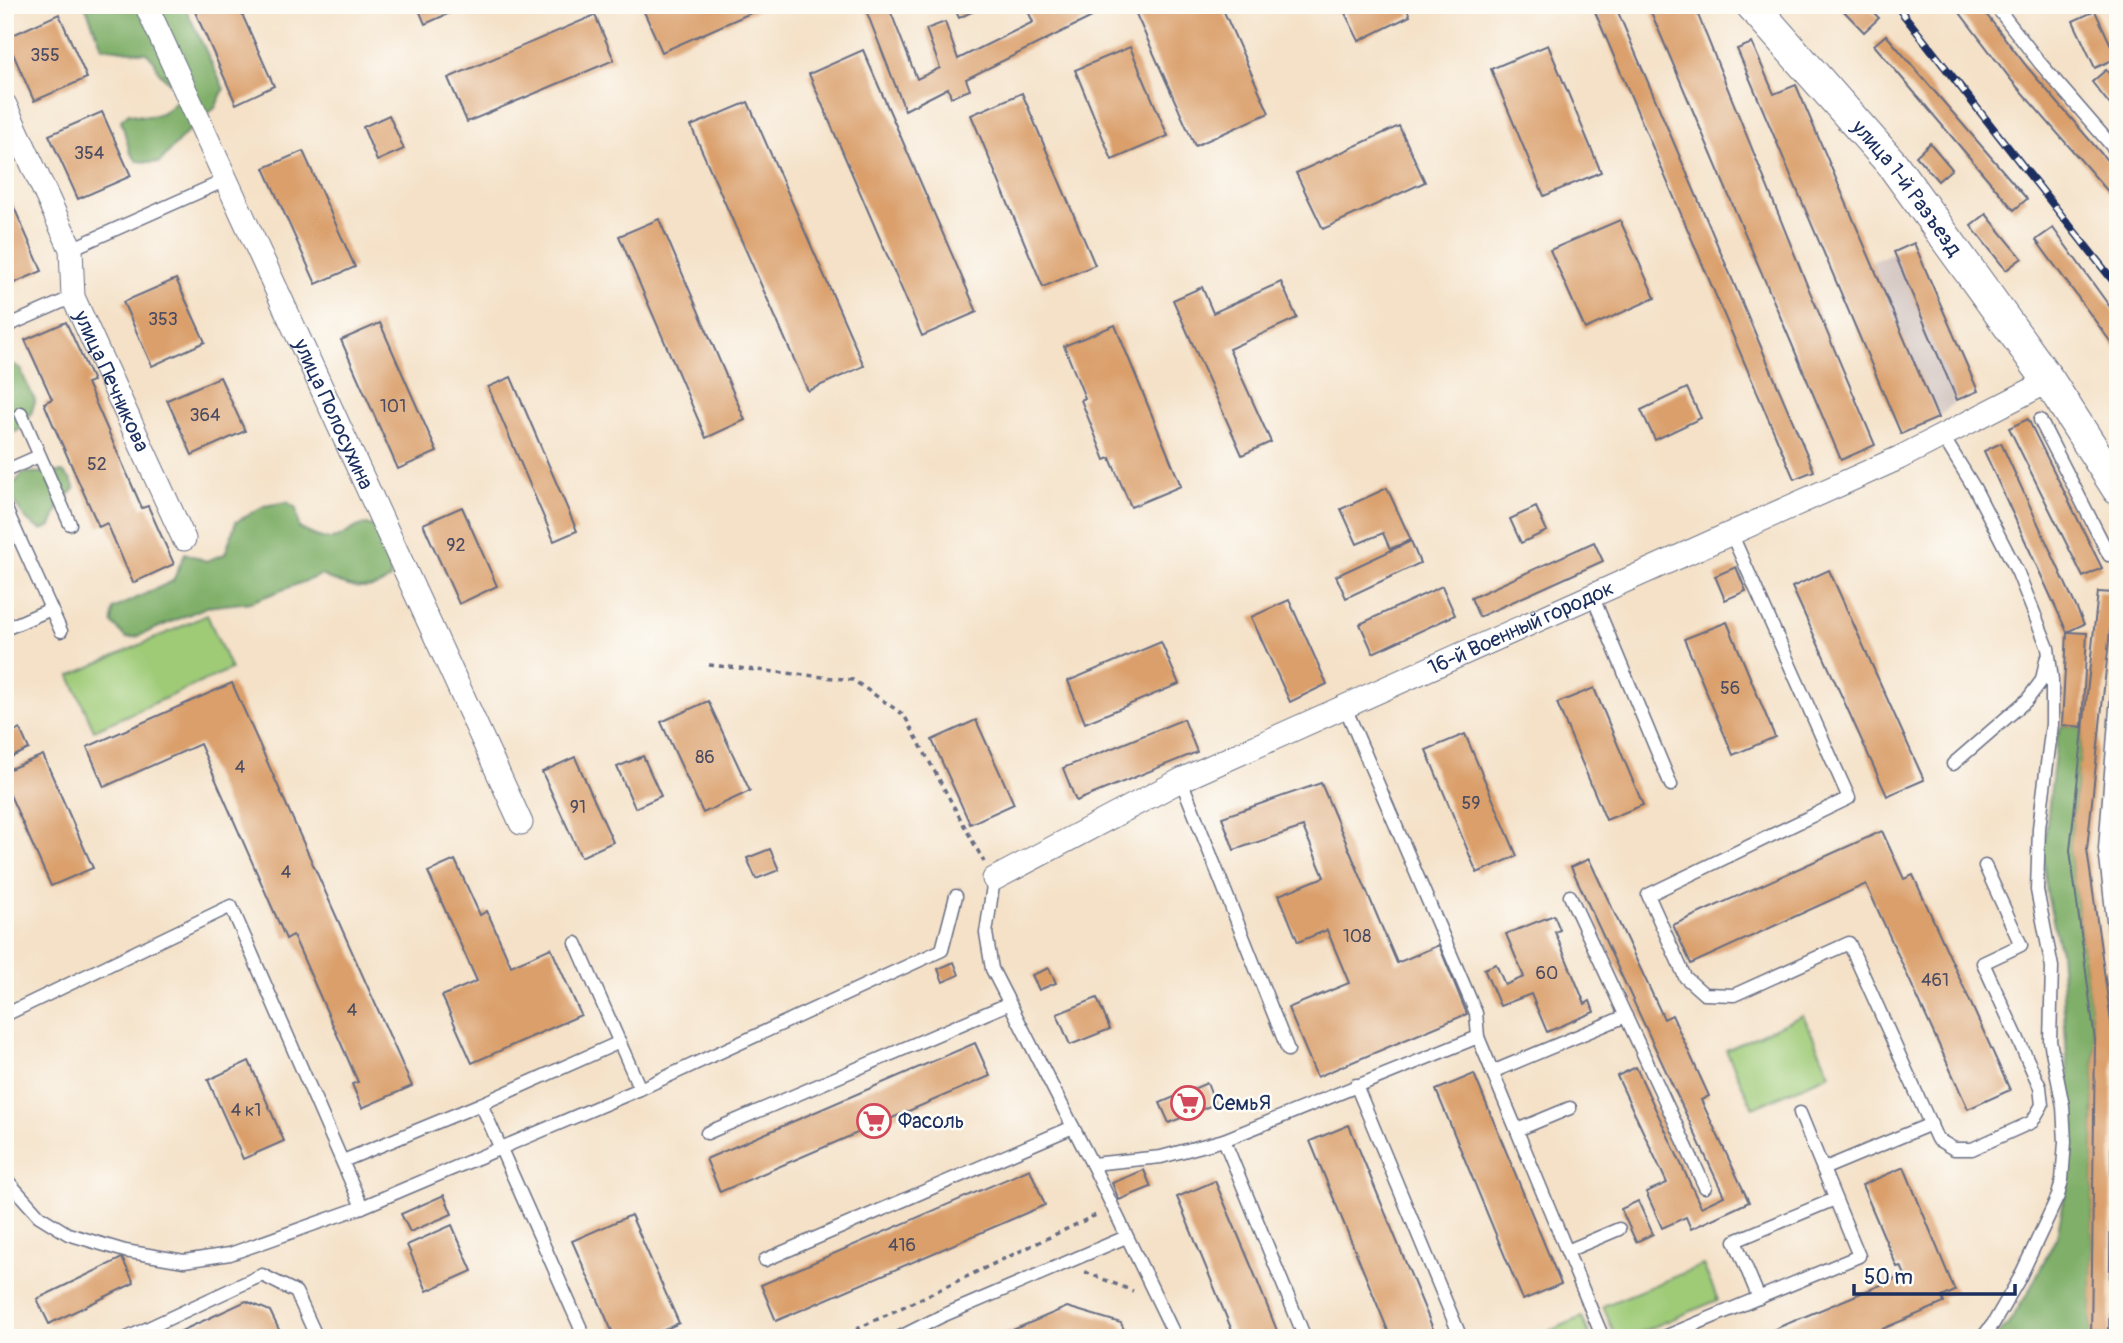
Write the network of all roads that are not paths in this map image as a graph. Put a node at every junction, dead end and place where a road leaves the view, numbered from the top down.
1 (146, 5) edge
2 (1752, 5) edge
3 (1995, 5) edge
4 (5, 106) edge
5 (2118, 153) edge
6 (226, 180) junction
7 (71, 249) junction
8 (73, 297) junction
9 (5, 327) edge
10 (2049, 381) junction
11 (21, 413) dead end
12 (2040, 420) dead end
13 (1942, 435) junction
14 (39, 456) junction
15 (5, 471) edge
16 (2118, 489) edge
17 (5, 506) edge
18 (70, 524) dead end
19 (1731, 533) junction
20 (184, 538) dead end
21 (2118, 553) edge
22 (1592, 595) junction
23 (51, 609) junction
24 (5, 629) edge
25 (61, 631) dead end
26 (2048, 648) junction
27 (2118, 683) edge
28 (1345, 707) junction
29 (1953, 764) dead end
30 (1181, 780) junction
31 (1671, 785) dead end
32 (521, 823) dead end
33 (1985, 866) dead end
34 (994, 878) joint
35 (956, 895) dead end
36 (1570, 896) dead end
37 (576, 943) dead end
38 (2118, 964) edge
39 (1008, 1004) junction
40 (5, 1015) edge
41 (1626, 1017) junction
42 (1478, 1037) junction
43 (620, 1042) junction
44 (1288, 1050) dead end
45 (1492, 1072) junction
46 (1356, 1085) junction
47 (640, 1089) junction
48 (481, 1104) junction
49 (1570, 1108) dead end
50 (1800, 1112) dead end
51 (1931, 1124) junction
52 (1073, 1128) junction
53 (1517, 1130) junction
54 (707, 1133) dead end
55 (1224, 1140) junction
56 (500, 1148) junction
57 (343, 1161) junction
58 (1091, 1164) junction
59 (1823, 1169) junction
60 (5, 1178) edge
61 (1705, 1187) dead end
62 (1835, 1199) junction
63 (362, 1207) junction
64 (1619, 1229) dead end
65 (1126, 1237) junction
66 (1567, 1251) junction
67 (765, 1260) dead end
68 (1759, 1298) junction
69 (127, 1338) edge
70 (317, 1338) edge
71 (585, 1338) edge
72 (898, 1338) edge
73 (1176, 1338) edge
74 (1305, 1338) edge
75 (1461, 1338) edge
76 (1602, 1338) edge
77 (1662, 1338) edge
78 (1982, 1338) edge

1 - 6 street, улица Полосухина
2 - 10 main road, улица 1-й Разъезд
3 - 5 lane
4 - 7 street, улица Печникова
6 - 7 lane
6 - 32 street, улица Полосухина
7 - 8 street, улица Печникова
8 - 9 lane
8 - 20 street, улица Печникова
10 - 13 street, 16-й Военный городок
10 - 16 main road, улица 1-й Разъезд
11 - 14 lane
12 - 21 lane
13 - 19 street, 16-й Военный городок
13 - 26 lane
14 - 15 lane
14 - 18 lane
17 - 23 lane
19 - 22 street, 16-й Военный городок
19 - 51 lane
22 - 28 street, 16-й Военный городок
22 - 31 lane
23 - 24 lane
23 - 25 lane
26 - 29 lane
26 - 78 lane
27 - 38 lane
28 - 30 street, 16-й Военный городок
28 - 42 lane
30 - 34 street, 16-й Военный городок
30 - 44 lane
33 - 51 lane
34 - 39 lane
35 - 47 lane
36 - 41 lane
37 - 43 lane
39 - 52 lane
39 - 54 lane
40 - 57 lane
41 - 45 lane
41 - 61 lane
42 - 45 lane
42 - 46 lane
43 - 47 lane
43 - 48 lane
45 - 53 lane
46 - 55 lane
46 - 75 lane
47 - 56 lane
48 - 56 lane
48 - 57 lane
49 - 53 lane
50 - 59 lane
51 - 59 lane
52 - 58 lane
52 - 67 lane
53 - 66 lane
55 - 58 lane
55 - 74 lane
56 - 63 lane
56 - 71 lane
57 - 63 lane
58 - 65 lane
59 - 62 lane
60 - 63 lane
62 - 68 lane
62 - 68 lane
64 - 66 lane
65 - 72 lane
65 - 73 lane
66 - 76 lane
68 - 77 lane
69 - 70 lane

